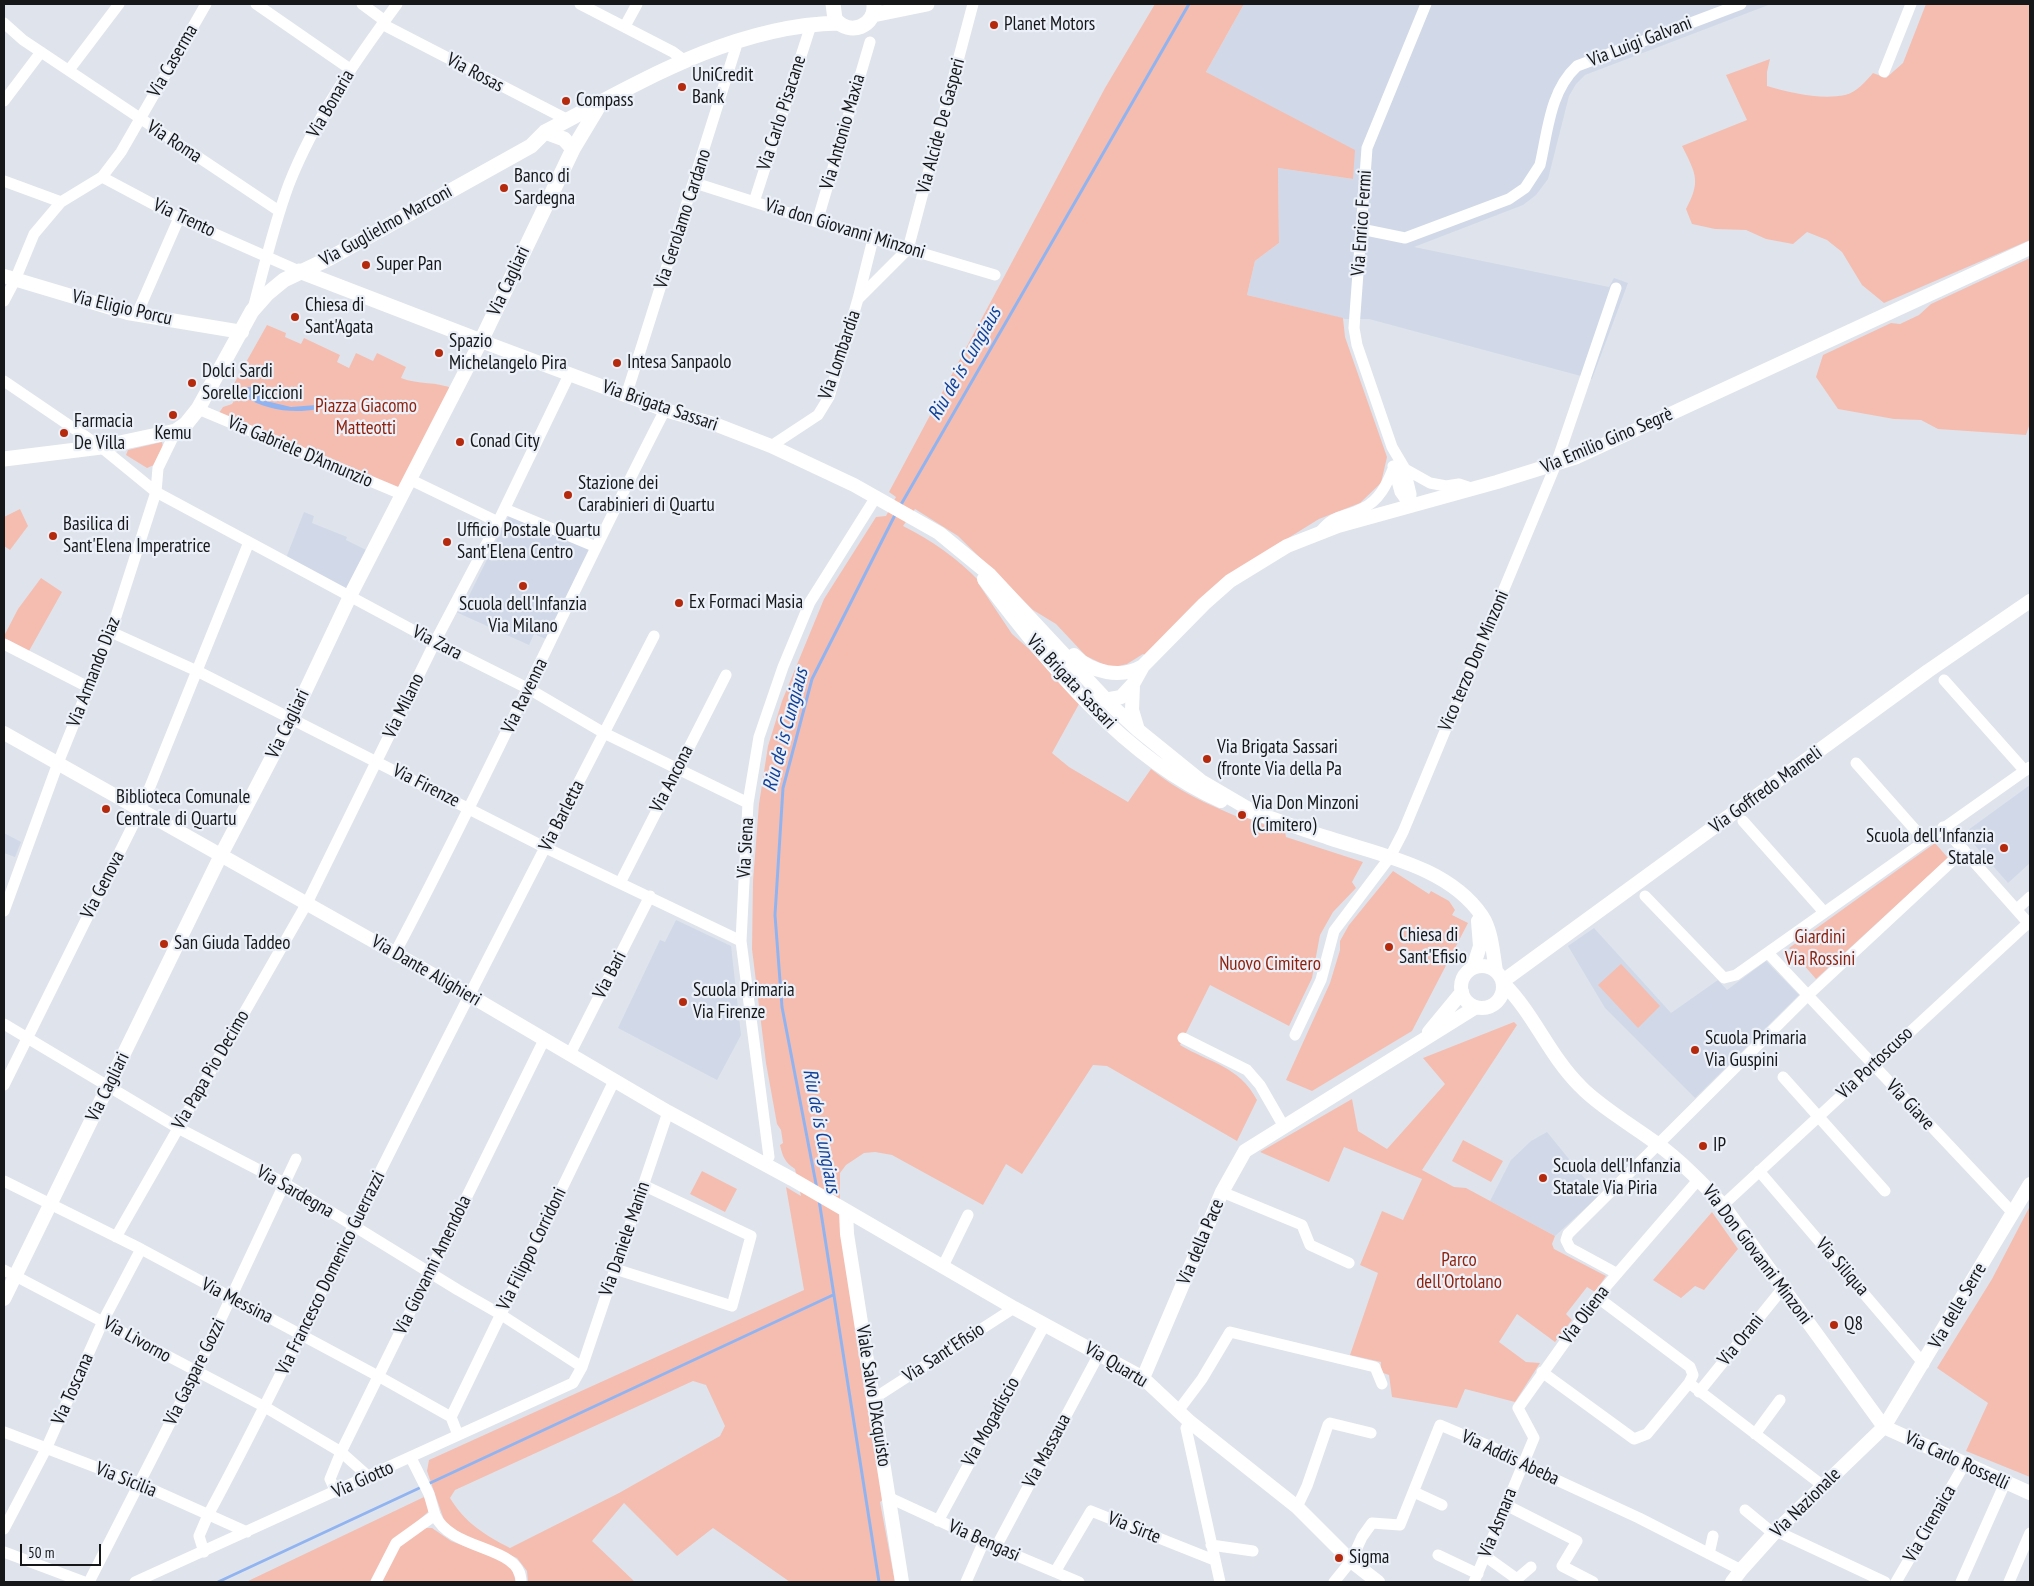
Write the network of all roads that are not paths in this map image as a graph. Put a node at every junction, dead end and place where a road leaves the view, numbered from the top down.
1 (119, 4) edge
2 (206, 4) edge
3 (256, 4) edge
4 (362, 4) edge
5 (397, 4) edge
6 (580, 4) edge
7 (637, 4) edge
8 (895, 4) edge
9 (902, 4) edge
10 (927, 4) edge
11 (973, 4) edge
12 (1426, 4) edge
13 (1741, 4) edge
14 (1911, 4) edge
15 (874, 10) edge
16 (834, 12) edge
17 (383, 22) junction
18 (4, 23) edge
19 (813, 24) junction
20 (625, 26) junction
21 (734, 42) junction
22 (870, 42) dead end
23 (41, 52) junction
24 (685, 61) junction
25 (350, 69) junction
26 (70, 70) junction
27 (1884, 72) dead end
28 (4, 101) edge
29 (600, 104) junction
30 (139, 119) junction
31 (568, 120) junction
32 (545, 132) junction
33 (573, 149) junction
34 (102, 177) junction
35 (4, 181) edge
36 (695, 183) junction
37 (61, 202) junction
38 (754, 202) junction
39 (279, 211) junction
40 (179, 218) junction
41 (817, 222) junction
42 (1361, 230) junction
43 (873, 239) junction
44 (2030, 248) edge
45 (908, 249) junction
46 (337, 254) junction
47 (267, 255) junction
48 (300, 271) junction
49 (995, 275) dead end
50 (10, 278) edge
51 (339, 286) junction
52 (1616, 288) dead end
53 (858, 299) junction
54 (4, 301) edge
55 (252, 311) junction
56 (137, 314) junction
57 (242, 332) junction
58 (481, 341) junction
59 (569, 375) junction
60 (4, 381) edge
61 (626, 396) junction
62 (198, 409) junction
63 (665, 410) junction
64 (176, 431) junction
65 (771, 446) junction
66 (101, 447) junction
67 (1392, 447) junction
68 (4, 459) edge
69 (1556, 464) junction
70 (159, 467) junction
71 (1393, 469) junction
72 (1405, 469) junction
73 (132, 472) junction
74 (409, 479) junction
75 (1474, 489) junction
76 (156, 492) junction
77 (402, 494) junction
78 (876, 497) junction
79 (1410, 506) junction
80 (504, 509) junction
81 (498, 522) junction
82 (1320, 532) junction
83 (249, 542) junction
84 (596, 546) junction
85 (967, 556) junction
86 (350, 597) junction
87 (2030, 601) edge
88 (110, 632) junction
89 (654, 636) dead end
90 (435, 642) junction
91 (1054, 643) junction
92 (4, 644) edge
93 (1042, 653) junction
94 (197, 671) junction
95 (726, 675) dead end
96 (1136, 675) junction
97 (1944, 680) dead end
98 (88, 687) junction
99 (528, 689) junction
100 (1107, 701) junction
101 (292, 719) junction
102 (1138, 730) junction
103 (4, 733) edge
104 (604, 733) junction
105 (377, 761) junction
106 (58, 763) junction
107 (1856, 763) dead end
108 (1155, 764) junction
109 (677, 769) junction
110 (2028, 769) edge
111 (1197, 785) junction
112 (748, 803) junction
113 (468, 808) junction
114 (141, 809) junction
115 (1743, 822) dead end
116 (1943, 827) junction
117 (1924, 841) junction
118 (546, 848) junction
119 (1964, 850) junction
120 (221, 855) junction
121 (1390, 857) junction
122 (620, 883) junction
123 (650, 896) junction
124 (1645, 896) dead end
125 (2030, 897) edge
126 (307, 903) junction
127 (1475, 908) junction
128 (2017, 909) junction
129 (4, 911) edge
130 (1824, 912) junction
131 (2029, 924) edge
132 (741, 941) junction
133 (395, 953) junction
134 (1768, 953) junction
135 (1473, 968) junction
136 (1501, 978) junction
137 (1462, 992) junction
138 (469, 994) junction
139 (1808, 995) junction
140 (1495, 1004) junction
141 (1476, 1007) junction
142 (1531, 1015) junction
143 (4, 1024) edge
144 (1294, 1035) dead end
145 (27, 1038) junction
146 (1183, 1038) dead end
147 (1424, 1038) junction
148 (544, 1040) junction
149 (570, 1054) junction
150 (1873, 1065) junction
151 (1783, 1077) dead end
152 (614, 1081) junction
153 (4, 1085) edge
154 (108, 1086) junction
155 (668, 1112) junction
156 (1817, 1117) junction
157 (1283, 1126) junction
158 (178, 1128) junction
159 (1659, 1145) junction
160 (296, 1159) dead end
161 (763, 1164) junction
162 (1759, 1171) junction
163 (1698, 1180) junction
164 (4, 1181) edge
165 (284, 1183) junction
166 (2030, 1184) edge
167 (643, 1186) junction
168 (1885, 1191) dead end
169 (1222, 1192) junction
170 (50, 1204) junction
171 (1723, 1205) junction
172 (842, 1208) junction
173 (2012, 1212) junction
174 (968, 1215) dead end
175 (353, 1226) junction
176 (116, 1237) junction
177 (141, 1250) junction
178 (1349, 1263) dead end
179 (943, 1266) junction
180 (615, 1269) junction
181 (10, 1273) edge
182 (429, 1273) junction
183 (1616, 1273) junction
184 (1784, 1288) junction
185 (1597, 1297) junction
186 (230, 1298) junction
187 (4, 1299) edge
188 (1014, 1308) junction
189 (500, 1314) junction
190 (103, 1321) junction
191 (1045, 1324) junction
192 (302, 1334) junction
193 (1099, 1354) junction
194 (1924, 1364) junction
195 (582, 1367) junction
196 (196, 1372) junction
197 (1542, 1372) junction
198 (378, 1376) junction
199 (1143, 1378) junction
200 (1688, 1383) junction
201 (1382, 1384) dead end
202 (1700, 1392) junction
203 (874, 1399) junction
204 (1780, 1400) dead end
205 (265, 1407) junction
206 (1178, 1411) junction
207 (451, 1417) junction
208 (1190, 1422) junction
209 (1884, 1427) junction
210 (4, 1432) edge
211 (1371, 1433) dead end
212 (1754, 1434) junction
213 (458, 1435) junction
214 (46, 1448) junction
215 (341, 1452) junction
216 (411, 1458) junction
217 (1522, 1464) junction
218 (1964, 1465) junction
219 (369, 1477) junction
220 (2005, 1483) junction
221 (140, 1484) junction
222 (1822, 1485) junction
223 (336, 1492) junction
224 (1414, 1492) junction
225 (2030, 1493) edge
226 (890, 1498) junction
227 (1442, 1505) dead end
228 (1506, 1505) junction
229 (1298, 1507) junction
230 (1745, 1510) dead end
231 (208, 1514) junction
232 (435, 1515) junction
233 (938, 1521) junction
234 (4, 1528) edge
235 (247, 1532) junction
236 (1775, 1533) junction
237 (2030, 1533) edge
238 (1713, 1536) dead end
239 (984, 1541) junction
240 (1211, 1544) junction
241 (996, 1547) junction
242 (1253, 1551) dead end
243 (4, 1552) edge
244 (204, 1552) junction
245 (1709, 1554) junction
246 (1438, 1555) dead end
247 (1485, 1556) junction
248 (1214, 1560) junction
249 (1351, 1561) junction
250 (1532, 1567) dead end
251 (1740, 1570) junction
252 (1059, 1577) edge
253 (1476, 1578) edge
254 (84, 1582) edge
255 (89, 1582) edge
256 (135, 1582) edge
257 (376, 1582) edge
258 (522, 1582) edge
259 (902, 1582) edge
260 (966, 1582) edge
261 (1079, 1582) edge
262 (1220, 1582) edge
263 (1334, 1582) edge
264 (1378, 1582) edge
265 (1593, 1582) edge
266 (1732, 1582) edge
267 (1885, 1582) edge
268 (1896, 1582) edge
269 (1961, 1582) edge
270 (2009, 1582) edge

1 - 26 street
2 - 30 street, Via Caserma
3 - 25 street
4 - 17 street, Via Rosas
5 - 17 street, Via Bonaria
6 - 20 street
7 - 20 street
8 - 9 main road
10 - 15 main road
11 - 45 street, Via Alcide De Gasperi
12 - 42 street, Via Enrico Fermi
13 - 42 street, Via Luigi Galvani
14 - 27 street
15 - 16 main road, Via Guglielmo Marconi
16 - 19 main road, Via Guglielmo Marconi
17 - 25 street, Via Bonaria
17 - 31 street, Via Rosas
18 - 23 street, Via Roma
19 - 21 main road, Via Guglielmo Marconi
19 - 38 street, Via Carlo Pisacane
20 - 24 street
21 - 24 main road, Via Guglielmo Marconi
21 - 36 street, Via Gerolamo Cardano
22 - 41 street, Via Antonio Maxia
23 - 26 street, Via Roma
23 - 28 street
24 - 29 main road, Via Guglielmo Marconi
25 - 39 street, Via Bonaria
26 - 30 street, Via Roma
29 - 31 main road, Via Guglielmo Marconi
29 - 33 main road, Via Cagliari
30 - 34 street, Via Caserma
30 - 39 street, Via Roma
31 - 32 main road, Via Guglielmo Marconi
32 - 33 main road
32 - 46 main road, Via Guglielmo Marconi
33 - 58 main road, Via Cagliari
34 - 37 street
34 - 40 street, Via Trento
35 - 37 street
36 - 38 street, Via don Giovanni Minzoni
36 - 61 street, Via Gerolamo Cardano
37 - 50 street
38 - 41 street, Via don Giovanni Minzoni
39 - 47 street, Via Bonaria
40 - 47 street, Via Trento
40 - 56 street
41 - 43 street, Via don Giovanni Minzoni
42 - 67 street, Via Enrico Fermi
43 - 45 street, Via don Giovanni Minzoni
43 - 53 street, Via Lombardia
44 - 69 street, Via Emilio Gino Segrè
45 - 49 street, Via don Giovanni Minzoni
45 - 53 street, Via Lombardia
46 - 48 main road, Via Guglielmo Marconi
46 - 51 main road
47 - 48 street, Via Trento
47 - 55 street, Via Bonaria
48 - 51 main road, Via Brigata Sassari
48 - 55 main road, Via Guglielmo Marconi
50 - 54 street
50 - 56 street, Via Eligio Porcu
51 - 58 main road, Via Brigata Sassari
52 - 69 street, Vico terzo Don Minzoni
53 - 65 street, Via Lombardia
55 - 57 main road, Via Guglielmo Marconi
56 - 57 street, Via Eligio Porcu
57 - 62 main road, Via Guglielmo Marconi
58 - 59 street, Via Brigata Sassari
58 - 74 street, Via Cagliari
59 - 61 street, Via Brigata Sassari
59 - 80 street, Via Milano
60 - 66 street, Via Zara
61 - 63 street, Via Brigata Sassari
62 - 64 main road, Via Guglielmo Marconi
62 - 77 street, Via Gabriele D'Annunzio
63 - 65 street, Via Brigata Sassari
63 - 84 street, Via Ravenna
64 - 66 main road
64 - 70 street, Via Armando Diaz
65 - 78 street, Via Brigata Sassari
66 - 68 main road
66 - 73 street, Via Zara
67 - 71 street
67 - 72 street
69 - 75 street, Via Emilio Gino Segrè
69 - 121 street, Vico terzo Don Minzoni
70 - 73 street
70 - 76 street, Via Armando Diaz
71 - 79 street
71 - 82 street
72 - 75 street
72 - 79 street
73 - 76 street, Via Zara
74 - 77 street, Via Cagliari
74 - 81 street
75 - 79 street, Via Emilio Gino Segrè
76 - 83 street, Via Zara
76 - 88 street, Via Armando Diaz
77 - 86 street, Via Cagliari
78 - 85 street, Via Brigata Sassari
78 - 112 street, Via Siena
79 - 82 street, Via Emilio Gino Segrè
80 - 81 street, Via Milano
80 - 84 street
81 - 90 street, Via Milano
82 - 96 street, Via Emilio Gino Segrè
83 - 86 street, Via Zara
83 - 94 street, Via Genova
84 - 99 street, Via Ravenna
85 - 91 street, Via Brigata Sassari
85 - 93 street, Via Brigata Sassari
86 - 90 street, Via Zara
86 - 101 street, Via Cagliari
87 - 136 street, Via Goffredo Mameli
88 - 94 street, Via Firenze
88 - 98 street, Via Armando Diaz
89 - 104 street, Via Barletta
90 - 99 street, Via Zara
90 - 105 street, Via Milano
91 - 96 street
91 - 100 street, Via Brigata Sassari
92 - 98 street
93 - 100 street, Via Brigata Sassari
93 - 108 street, Via Brigata Sassari
94 - 101 street, Via Firenze
94 - 114 street, Via Genova
95 - 109 street, Via Ancona
96 - 100 street, Via Emilio Gino Segrè
96 - 102 street
97 - 110 street
98 - 106 street, Via Armando Diaz
99 - 104 street, Via Zara
99 - 113 street, Via Ravenna
100 - 102 street, Via Brigata Sassari
100 - 108 street
101 - 105 street, Via Firenze
101 - 120 street, Via Cagliari
102 - 111 street, Via Brigata Sassari
103 - 106 street, Via Dante Alighieri
104 - 109 street, Via Zara
104 - 118 street, Via Barletta
105 - 113 street, Via Firenze
105 - 126 street, Via Milano
106 - 114 street, Via Dante Alighieri
106 - 129 street, Via Armando Diaz
107 - 117 street
108 - 111 street, Via Brigata Sassari
109 - 112 street, Via Zara
109 - 122 street, Via Ancona
110 - 116 street
111 - 121 street, Via Don Giovanni Minzoni
112 - 132 street, Via Siena
113 - 118 street, Via Firenze
113 - 133 street, Via Ravenna
114 - 120 street, Via Dante Alighieri
114 - 145 street, Via Genova
115 - 130 street
116 - 117 street
116 - 119 street
117 - 130 street
118 - 122 street, Via Firenze
118 - 138 street, Via Barletta
119 - 128 street
119 - 139 street
120 - 126 street, Via Dante Alighieri
120 - 154 street, Via Cagliari
121 - 127 street, Via Don Giovanni Minzoni
121 - 144 street
122 - 123 street, Via Firenze
123 - 132 street, Via Firenze
123 - 149 street, Via Bari
124 - 134 street
125 - 128 street
126 - 133 street, Via Dante Alighieri
126 - 158 street, Via Papa Pio Decimo
127 - 135 street
127 - 136 street, Via Don Giovanni Minzoni
128 - 131 street
130 - 134 street
131 - 150 street, Via Portoscuso
132 - 161 street, Via Siena
133 - 138 street, Via Dante Alighieri
134 - 139 street, Via Giave
135 - 136 street
135 - 137 street
136 - 140 street
136 - 142 street, Via Don Giovanni Minzoni
137 - 141 street
137 - 147 street, Via della Pace
138 - 148 street, Via Dante Alighieri
138 - 175 street, Via Francesco Domenico Guerrazzi
139 - 150 street, Via Giave
139 - 159 street
140 - 141 street
140 - 142 street
141 - 147 street, Via della Pace
142 - 159 street, Via Don Giovanni Minzoni
143 - 145 street, Via Sardegna
145 - 153 street, Via Genova
145 - 154 street, Via Sardegna
146 - 157 street
147 - 157 street, Via della Pace
148 - 149 street, Via Dante Alighieri
148 - 182 street, Via Giovanni Amendola
149 - 152 street, Via Dante Alighieri
150 - 156 street, Via Portoscuso
150 - 173 street, Via Giave
151 - 156 street
152 - 155 street, Via Dante Alighieri
152 - 189 street, Via Filippo Corridoni
154 - 158 street, Via Sardegna
154 - 170 street, Via Cagliari
155 - 161 street, Via Dante Alighieri
155 - 167 street, Via Daniele Manin
156 - 162 street, Via Portoscuso
156 - 168 street
157 - 169 street, Via della Pace
158 - 165 street, Via Sardegna
158 - 176 street, Via Papa Pio Decimo
159 - 163 street, Via Don Giovanni Minzoni
159 - 183 street
160 - 165 street, Via Gaspare Gozzi
161 - 172 street, Via Dante Alighieri
162 - 171 street, Via Portoscuso
162 - 194 street, Via Siliqua
163 - 171 street, Via Don Giovanni Minzoni
163 - 183 street, Via Oliena
164 - 170 street, Via Messina
165 - 175 street, Via Sardegna
165 - 186 street, Via Gaspare Gozzi
166 - 173 street, Via delle Serre
167 - 180 street, Via Daniele Manin
167 - 180 street
169 - 178 street
169 - 199 street, Via della Pace
170 - 176 street, Via Messina
170 - 181 street, Via Cagliari
171 - 184 street, Via Don Giovanni Minzoni
172 - 179 street, Via Quartu
172 - 203 street, Viale Salvo D'Acquisto
173 - 194 street, Via delle Serre
174 - 179 street
175 - 182 street, Via Sardegna
175 - 192 street, Via Francesco Domenico Guerrazzi
176 - 177 street, Via Messina
177 - 186 street, Via Messina
177 - 190 street, Via Toscana
179 - 188 street, Via Quartu
180 - 195 street, Via Daniele Manin
181 - 187 street, Via Cagliari
181 - 190 street, Via Livorno
182 - 189 street, Via Sardegna
182 - 198 street, Via Giovanni Amendola
183 - 185 street, Via Oliena
184 - 202 street, Via Orani
184 - 209 street, Via Don Giovanni Minzoni
185 - 197 street, Via Oliena
185 - 200 street
186 - 192 street, Via Messina
186 - 196 street, Via Gaspare Gozzi
188 - 191 street, Via Quartu
188 - 203 street, Via Sant'Efisio
189 - 195 street, Via Sardegna
189 - 207 street, Via Filippo Corridoni
190 - 196 street, Via Livorno
190 - 214 street, Via Toscana
191 - 193 street, Via Quartu
191 - 233 street, Via Mogadiscio
192 - 198 street, Via Messina
192 - 205 street, Via Francesco Domenico Guerrazzi
193 - 199 street, Via Quartu
193 - 241 street, Via Massaua
194 - 209 street, Via delle Serre
195 - 213 street, Via Giotto
196 - 205 street, Via Livorno
196 - 221 street, Via Gaspare Gozzi
197 - 200 street
197 - 217 street, Via Oliena
198 - 207 street, Via Messina
198 - 215 street, Via Giovanni Amendola
199 - 206 street, Via Quartu
200 - 202 street
201 - 206 street
202 - 212 street
203 - 226 street, Viale Salvo D'Acquisto
204 - 212 street
205 - 215 street, Via Livorno
205 - 231 street, Via Francesco Domenico Guerrazzi
206 - 208 street, Via Quartu
207 - 213 street
208 - 229 street, Via Quartu
208 - 240 street
209 - 218 street, Via Carlo Rosselli
209 - 222 street, Via Nazionale
210 - 214 street, Via Sicilia
211 - 229 street
212 - 222 street
213 - 216 street, Via Giotto
214 - 221 street, Via Sicilia
214 - 234 street, Via Toscana
215 - 219 street, Via Livorno
215 - 223 street, Via Giovanni Amendola
216 - 219 street, Via Giotto
216 - 232 street
217 - 224 street, Via Addis Abeba
217 - 228 street, Via Asmara
217 - 245 street, Via Addis Abeba
218 - 220 street, Via Carlo Rosselli
218 - 268 street, Via Cirenaica
219 - 223 street, Via Giotto
220 - 225 street, Via Carlo Rosselli
220 - 269 street
221 - 231 street, Via Sicilia
221 - 255 street, Via Gaspare Gozzi
222 - 236 street, Via Nazionale
223 - 235 street, Via Giotto
224 - 227 street
224 - 249 street, Via Addis Abeba
226 - 233 street, Via Bengasi
226 - 259 street, Viale Salvo D'Acquisto
228 - 247 street, Via Asmara
228 - 265 street
229 - 249 street, Via Quartu
230 - 236 street
231 - 235 street, Via Sicilia
231 - 244 street, Via Francesco Domenico Guerrazzi
232 - 257 street
232 - 258 street
233 - 239 street, Via Bengasi
235 - 244 street, Via Giotto
236 - 251 street, Via Nazionale
236 - 267 street
237 - 270 street
238 - 245 street
239 - 241 street, Via Bengasi
239 - 260 street
240 - 242 street
240 - 248 street
241 - 252 street, Via Bengasi
243 - 254 street
244 - 256 street, Via Giotto
245 - 251 street, Via Addis Abeba
246 - 253 street
247 - 250 street
247 - 253 street, Via Asmara
248 - 252 street, Via Sirte
248 - 262 street
249 - 263 street
249 - 264 street, Via Quartu
251 - 266 street, Via Nazionale
252 - 261 street, Via Bengasi

